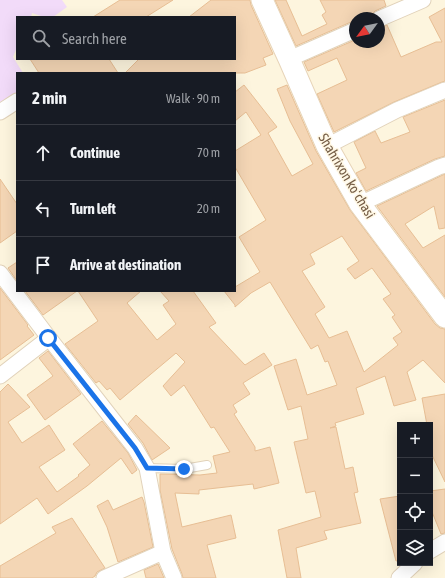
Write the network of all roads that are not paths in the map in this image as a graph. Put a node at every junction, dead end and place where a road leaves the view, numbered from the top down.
1 (262, 0) edge
2 (423, 0) edge
3 (385, 16) edge
4 (349, 33) edge
5 (289, 59) junction
6 (445, 90) edge
7 (16, 102) edge
8 (0, 112) edge
9 (327, 146) junction
10 (445, 165) edge
11 (360, 204) junction
12 (0, 273) edge
13 (445, 317) edge
14 (48, 338) junction
15 (0, 376) edge
16 (207, 465) dead end
17 (147, 468) junction
18 (445, 542) edge
19 (433, 549) edge
20 (163, 552) junction
21 (412, 566) edge
22 (104, 578) edge
23 (174, 578) edge
24 (399, 578) edge

1 - 5 street, Shahrixon koʻchasi
2 - 3 street
4 - 5 street
5 - 9 street, Shahrixon koʻchasi
6 - 9 street
7 - 8 street
9 - 11 street, Shahrixon koʻchasi
10 - 11 street
11 - 13 street, Shahrixon koʻchasi
12 - 14 street
14 - 15 street
14 - 17 street
16 - 17 lane
17 - 20 street
18 - 19 street
20 - 22 street
20 - 23 street
21 - 24 street

